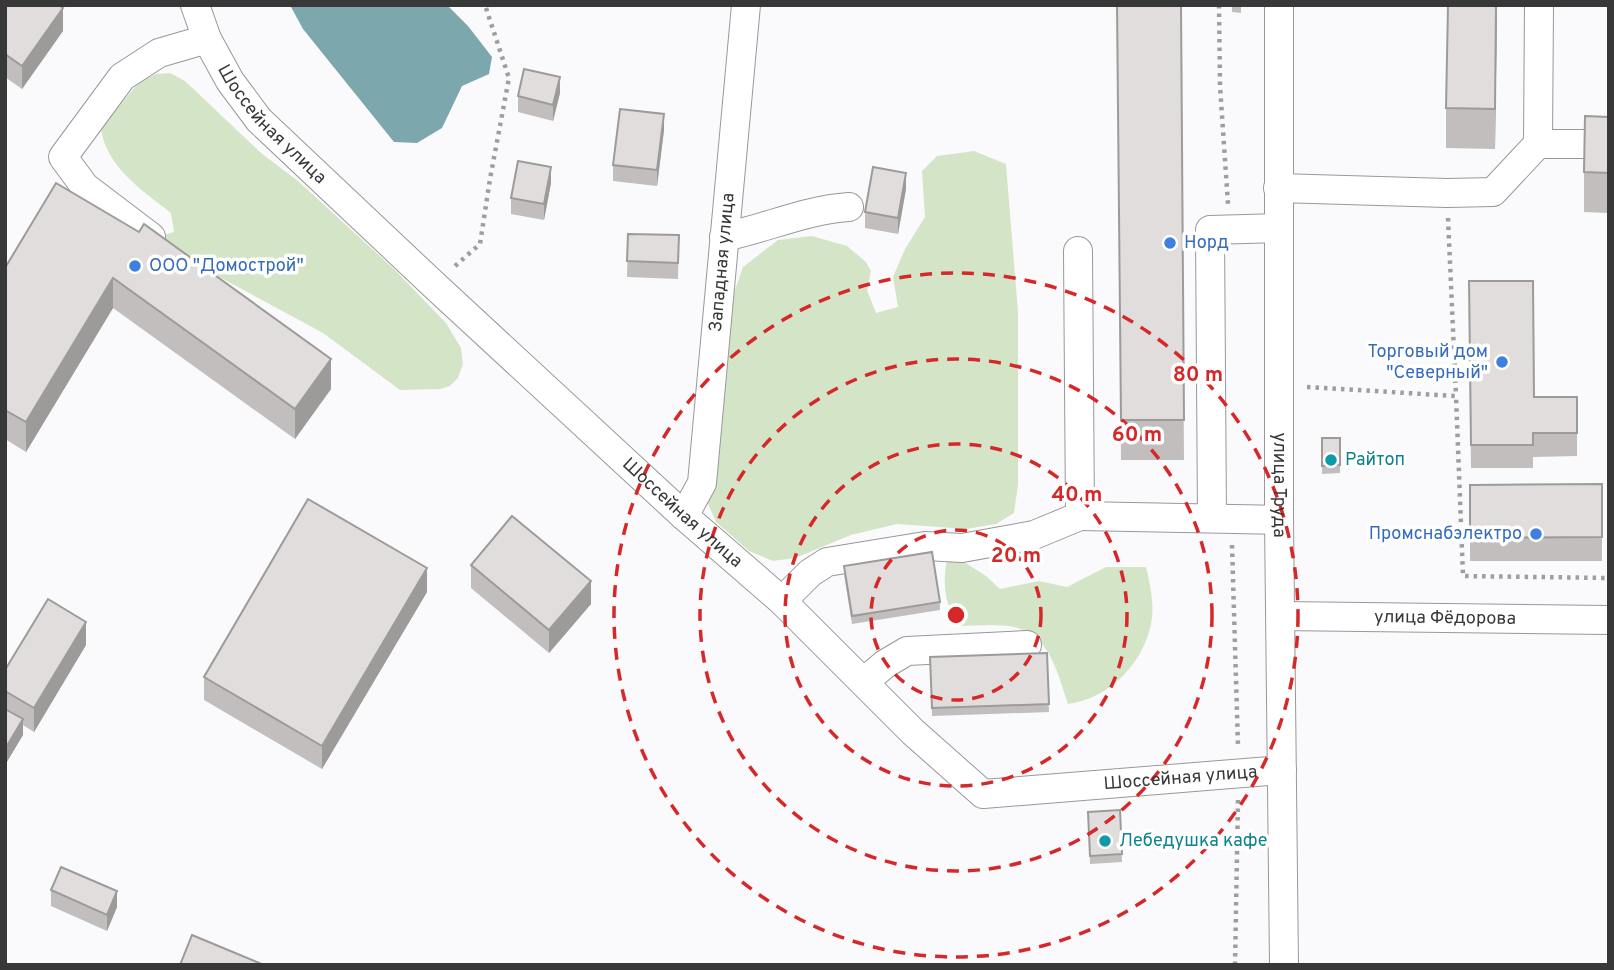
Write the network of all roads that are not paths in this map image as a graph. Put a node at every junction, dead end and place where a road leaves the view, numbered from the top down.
1 (195, 5) edge
2 (746, 5) edge
3 (1279, 5) edge
4 (1539, 5) edge
5 (207, 39) junction
6 (1538, 144) junction
7 (1609, 144) edge
8 (1278, 188) junction
9 (849, 206) dead end
10 (1278, 228) junction
11 (151, 237) edge
12 (724, 237) junction
13 (1078, 251) dead end
14 (684, 516) junction
15 (1080, 516) junction
16 (1212, 518) junction
17 (1279, 520) junction
18 (782, 601) junction
19 (1281, 616) junction
20 (1609, 620) edge
21 (1027, 645) dead end
22 (864, 682) junction
23 (1282, 770) junction
24 (1284, 965) edge

1 - 5 street, Шоссейная улица
2 - 12 street, Западная улица
3 - 8 street, улица Труда
4 - 6 street
5 - 11 street
5 - 14 street, Шоссейная улица
6 - 7 street
6 - 8 street
8 - 10 street, улица Труда
9 - 12 street
10 - 16 street
10 - 17 street, улица Труда
12 - 14 street, Западная улица
13 - 15 street
14 - 18 street, Шоссейная улица
15 - 16 street
15 - 18 street
16 - 17 street
17 - 19 street, улица Труда
18 - 22 street, Шоссейная улица
19 - 20 street, улица Фёдорова
19 - 23 street, улица Труда
21 - 22 street
22 - 23 street, Шоссейная улица
23 - 24 street, улица Труда

